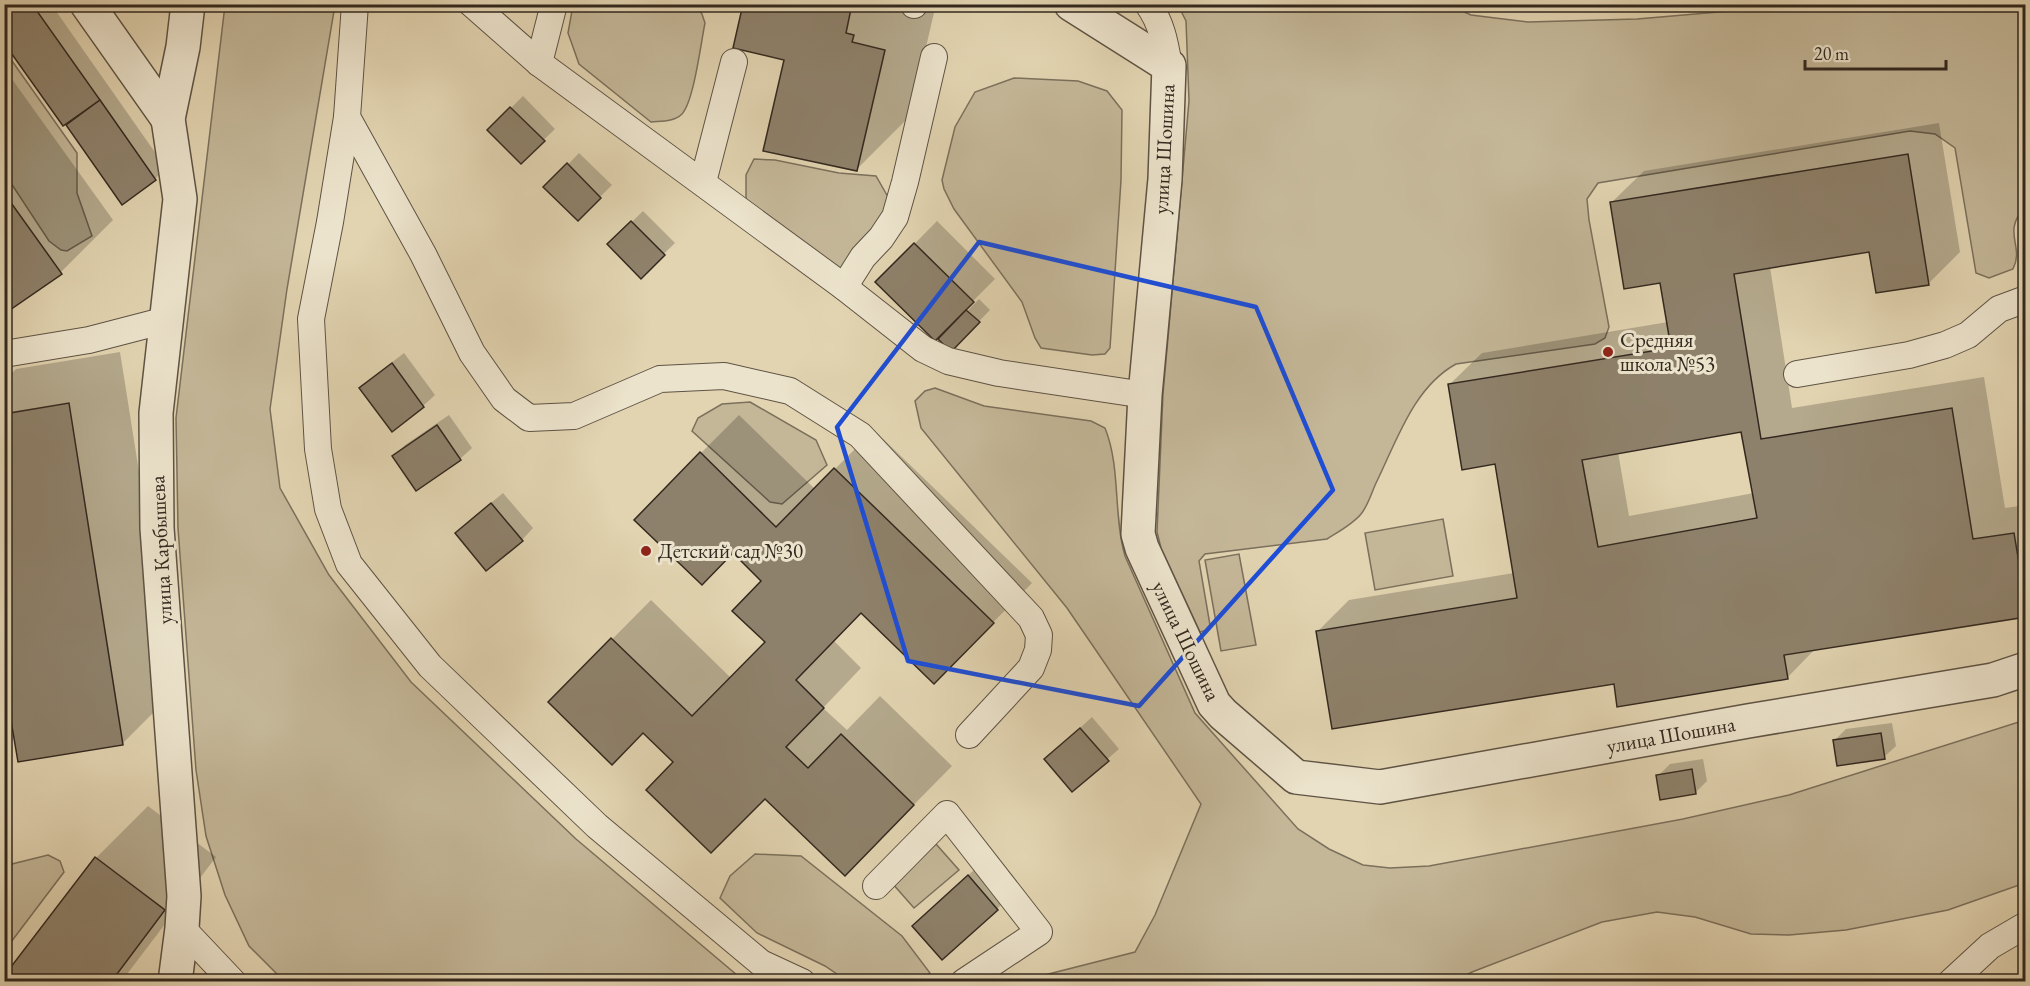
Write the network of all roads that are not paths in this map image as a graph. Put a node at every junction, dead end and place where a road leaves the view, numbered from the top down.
1 (87, 4) edge
2 (188, 4) edge
3 (355, 4) edge
4 (472, 4) edge
5 (554, 4) edge
6 (1071, 4) edge
7 (1148, 4) edge
8 (934, 57) dead end
9 (734, 62) dead end
10 (539, 63) junction
11 (1168, 66) junction
12 (347, 117) junction
13 (168, 119) junction
14 (703, 182) junction
15 (844, 287) junction
16 (2025, 299) edge
17 (166, 320) junction
18 (4, 354) edge
19 (1797, 374) dead end
20 (1145, 395) junction
21 (2025, 669) edge
22 (969, 735) dead end
23 (876, 886) dead end
24 (2025, 925) edge
25 (183, 928) junction
26 (175, 981) edge
27 (233, 981) edge
28 (802, 981) edge
29 (964, 981) edge
30 (1952, 981) edge

1 - 13 street
2 - 13 street
3 - 12 lane
4 - 10 lane
5 - 10 lane
6 - 11 street, улица Шошина
7 - 11 lane
8 - 15 lane
9 - 14 lane
10 - 14 lane
11 - 20 street, улица Шошина
12 - 22 lane
12 - 28 lane
13 - 17 street, улица Карбышева
14 - 15 lane
15 - 20 lane
16 - 19 lane
17 - 18 lane
17 - 25 street, улица Карбышева
20 - 21 street, улица Шошина
23 - 29 lane
24 - 30 lane
25 - 26 street, улица Карбышева
25 - 27 lane

